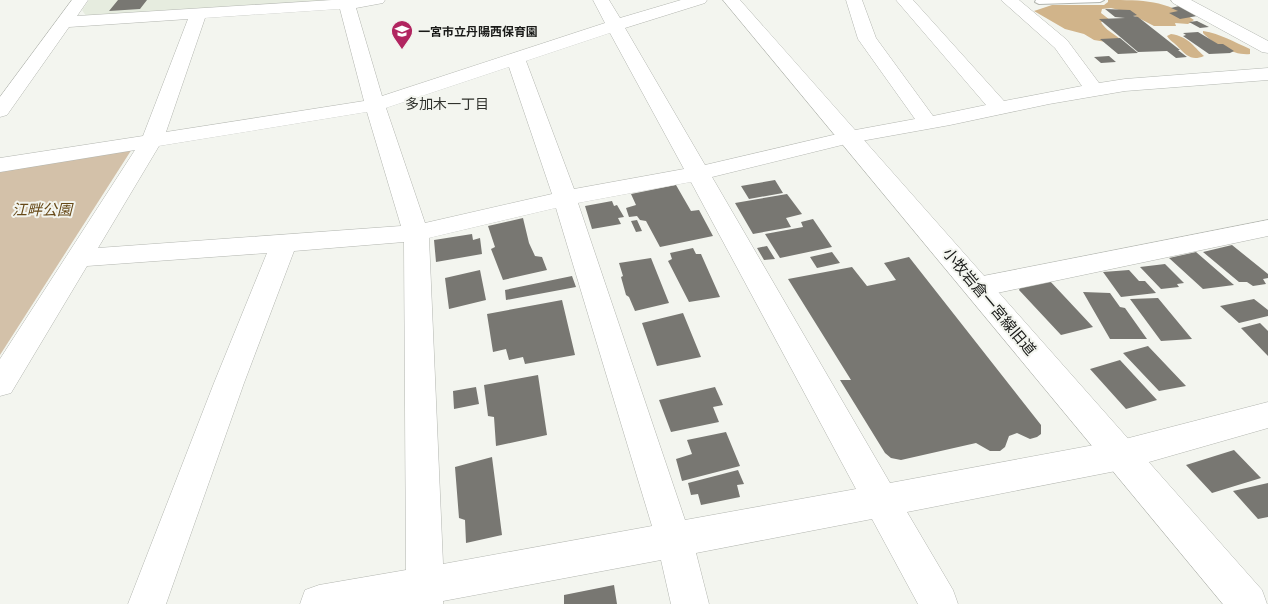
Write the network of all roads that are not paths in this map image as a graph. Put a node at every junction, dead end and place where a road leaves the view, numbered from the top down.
1 (80, 0) edge
2 (377, 0) edge
3 (601, 0) edge
4 (699, 0) edge
5 (731, 0) edge
6 (854, 0) edge
7 (904, 0) edge
8 (1009, 0) edge
9 (1100, 0) edge
10 (1179, 0) edge
11 (1038, 2) dead end
12 (347, 4) junction
13 (198, 15) junction
14 (64, 22) junction
15 (615, 25) junction
16 (1268, 48) edge
17 (516, 59) junction
18 (1268, 74) edge
19 (1095, 90) junction
20 (375, 105) junction
21 (1000, 109) junction
22 (0, 111) edge
23 (928, 123) junction
24 (850, 137) junction
25 (152, 140) junction
26 (0, 165) edge
27 (700, 172) junction
28 (565, 198) junction
29 (1268, 228) edge
30 (416, 233) junction
31 (284, 243) junction
32 (80, 258) junction
33 (978, 287) junction
34 (0, 384) edge
35 (1268, 415) edge
36 (1121, 455) junction
37 (882, 501) junction
38 (674, 540) junction
39 (424, 595) edge
40 (147, 604) edge
41 (319, 604) edge
42 (690, 604) edge
43 (939, 604) edge
44 (1248, 604) edge

1 - 14 street
2 - 12 street
3 - 15 street
4 - 15 street
5 - 24 street, 小牧岩倉一宮線旧道
6 - 23 street
7 - 21 street
8 - 19 street
9 - 11 lane
10 - 16 street
12 - 13 street
12 - 20 street
13 - 14 street
13 - 25 street
14 - 22 street
15 - 17 street
15 - 27 street
17 - 20 street
17 - 28 street
18 - 19 street
19 - 21 street
20 - 25 street
20 - 30 street
21 - 23 street
23 - 24 street
24 - 27 street
24 - 33 street, 小牧岩倉一宮線旧道
25 - 26 street
25 - 32 street
27 - 28 street
27 - 37 street
28 - 30 street
28 - 38 street
29 - 33 street
30 - 31 street
30 - 39 street
31 - 32 street
31 - 40 street
32 - 34 street
33 - 36 street, 小牧岩倉一宮線旧道
35 - 36 street
36 - 37 street
36 - 44 street, 小牧岩倉一宮線旧道
37 - 38 street
37 - 43 street
38 - 39 street
38 - 42 street
39 - 41 street

